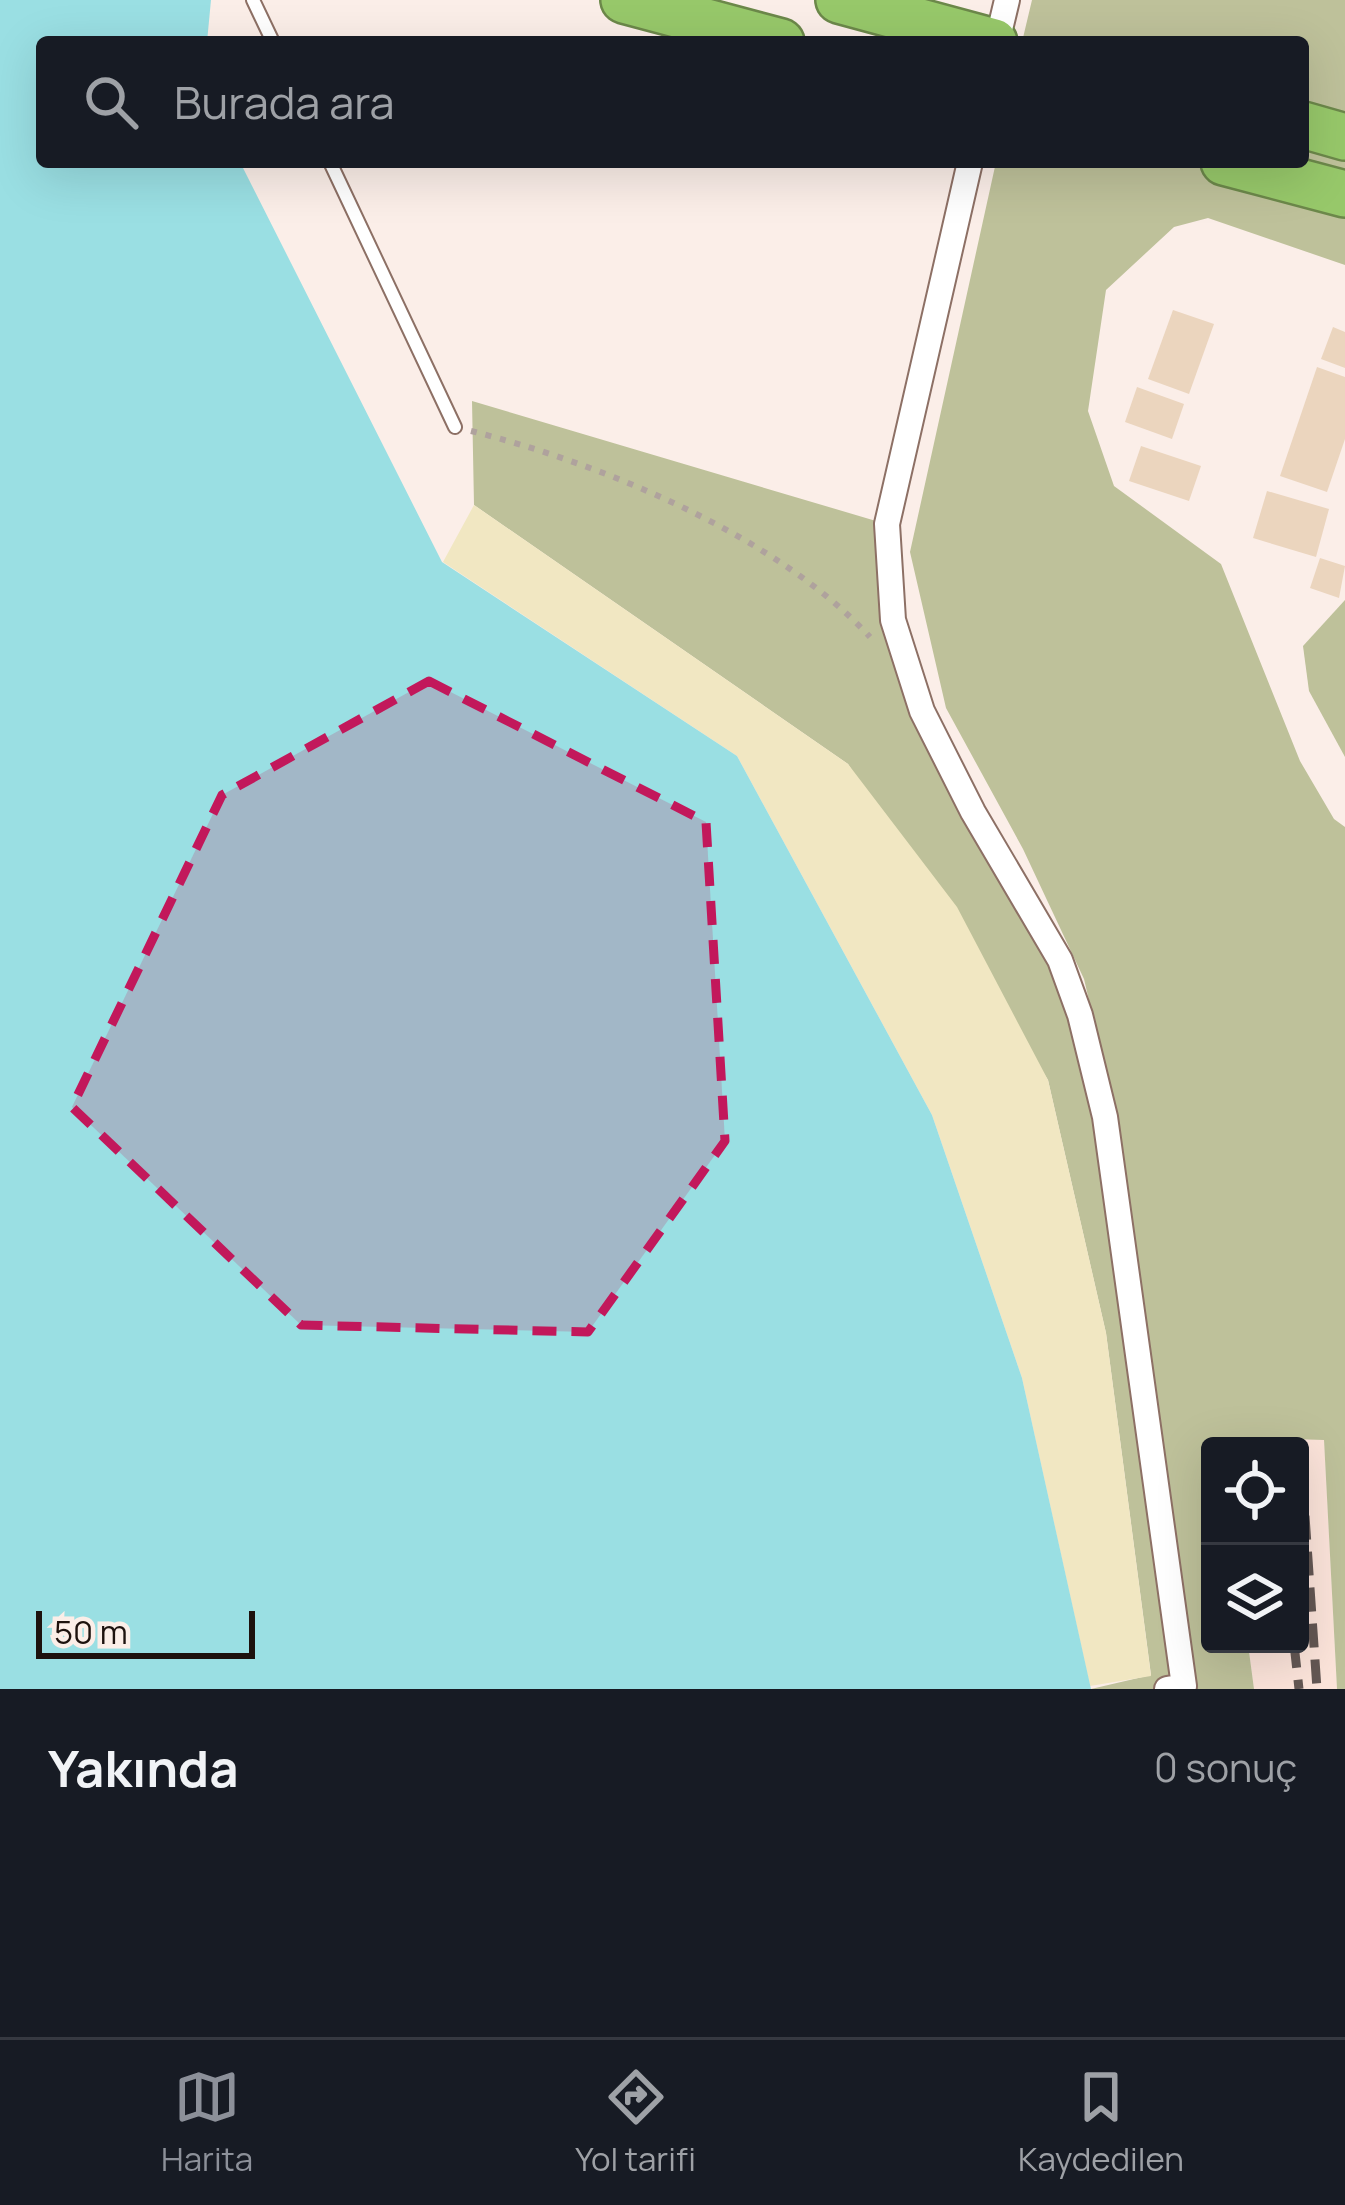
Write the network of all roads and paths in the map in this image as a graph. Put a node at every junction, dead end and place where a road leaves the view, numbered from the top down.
1 (253, 0) edge
2 (624, 0) edge
3 (838, 0) edge
4 (1007, 0) edge
5 (270, 36) edge
6 (759, 36) edge
7 (973, 36) edge
8 (998, 36) edge
9 (1309, 127) edge
10 (1345, 137) edge
11 (333, 168) edge
12 (969, 168) edge
13 (1248, 168) edge
14 (1345, 194) edge
15 (455, 427) joint
16 (884, 651) dead end
17 (1175, 1687) edge

1 - 5 lane
2 - 6 highway
3 - 7 highway
4 - 8 street
9 - 10 highway
11 - 15 lane
12 - 17 street
13 - 14 highway
15 - 16 path

